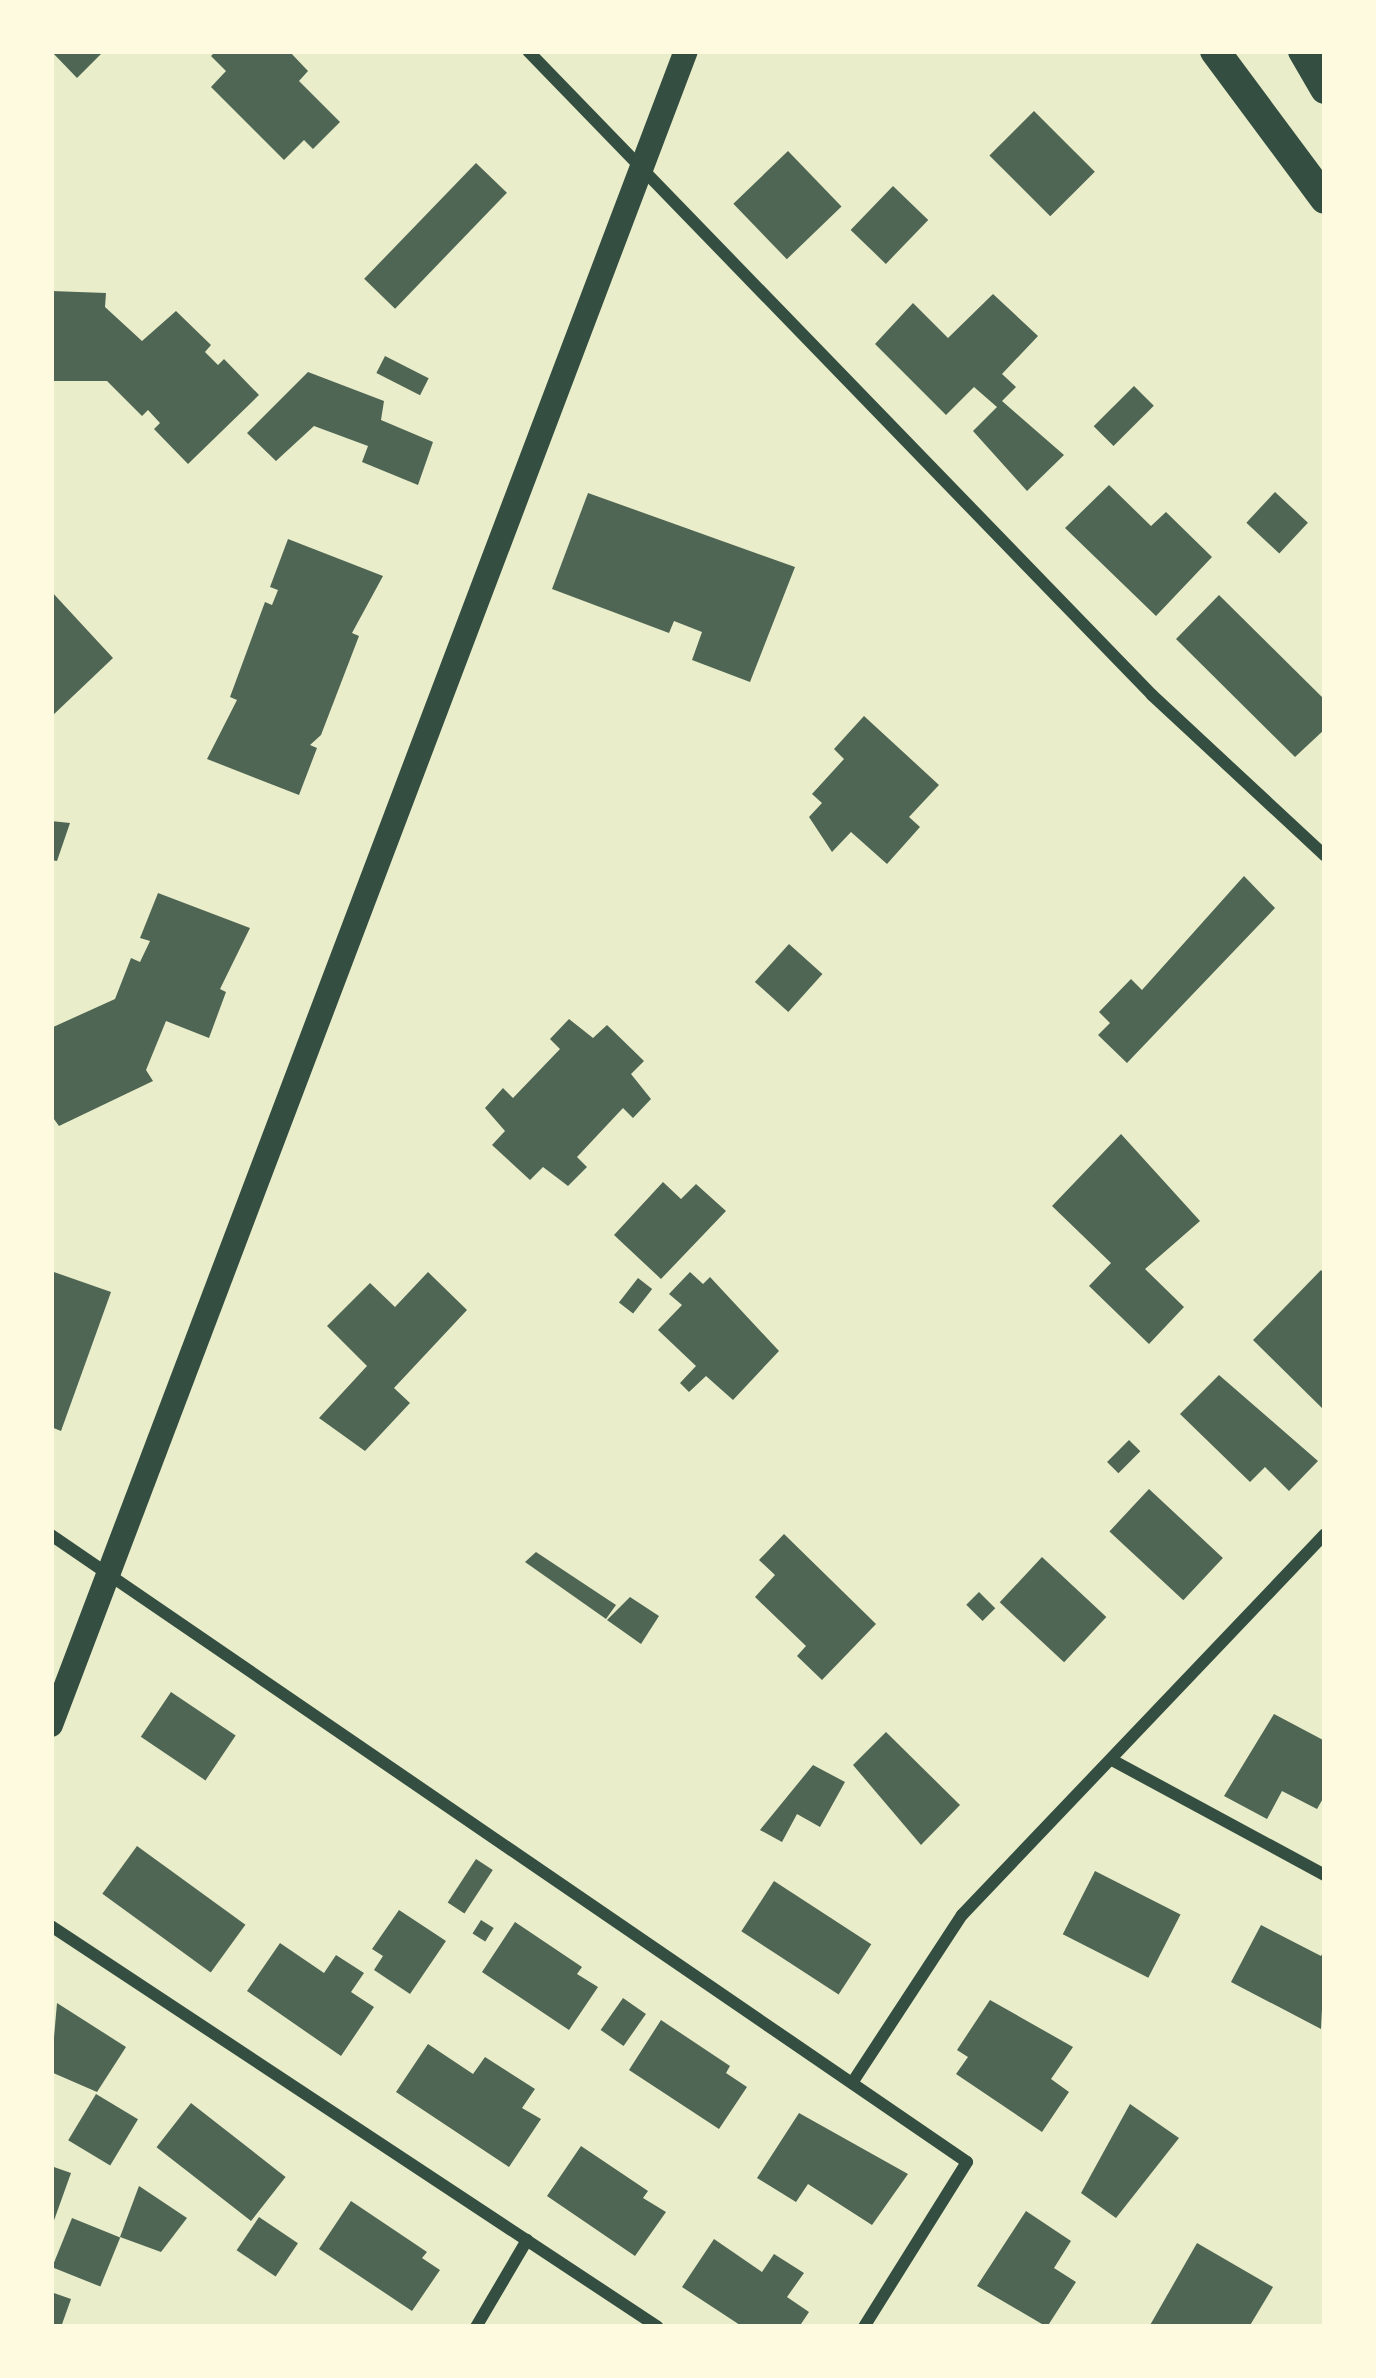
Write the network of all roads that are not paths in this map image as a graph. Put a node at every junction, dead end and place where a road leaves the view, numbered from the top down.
1 (527, 51) edge
2 (686, 51) edge
3 (1215, 51) edge
4 (1303, 51) edge
5 (1325, 89) edge
6 (641, 169) junction
7 (1325, 199) edge
8 (1325, 856) edge
9 (1325, 1534) edge
10 (51, 1535) edge
11 (108, 1573) junction
12 (51, 1725) edge
13 (1112, 1760) junction
14 (1325, 1875) edge
15 (51, 1926) edge
16 (852, 2083) junction
17 (527, 2240) junction
18 (476, 2327) edge
19 (658, 2327) edge
20 (864, 2327) edge

1 - 6 street
2 - 6 main road
3 - 7 main road
4 - 5 main road
6 - 8 street
6 - 11 main road
9 - 13 street
10 - 11 street
11 - 12 main road
11 - 16 street
13 - 14 street
13 - 16 street
15 - 17 street
16 - 20 street
17 - 18 street
17 - 19 street

